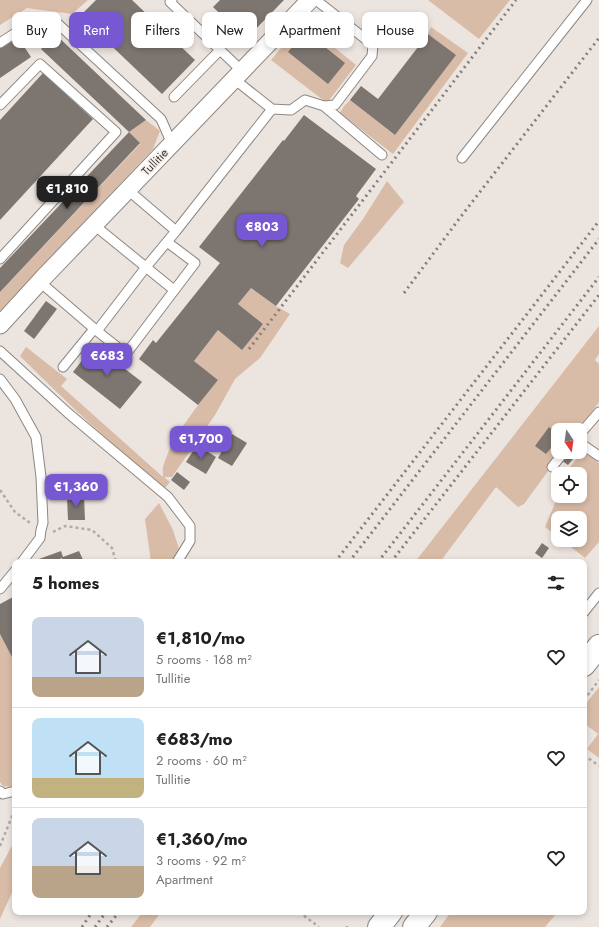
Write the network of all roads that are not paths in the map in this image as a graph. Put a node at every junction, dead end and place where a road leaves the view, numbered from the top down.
1 (172, 0) edge
2 (310, 0) edge
3 (316, 0) edge
4 (587, 0) edge
5 (0, 43) edge
6 (220, 50) junction
7 (238, 75) junction
8 (174, 97) dead end
9 (0, 105) edge
10 (324, 106) junction
11 (272, 109) junction
12 (172, 144) junction
13 (382, 155) dead end
14 (462, 158) dead end
15 (128, 190) junction
16 (94, 225) junction
17 (176, 231) junction
18 (167, 242) junction
19 (0, 260) edge
20 (146, 267) junction
21 (40, 282) junction
22 (174, 290) junction
23 (0, 325) edge
24 (96, 330) junction
25 (0, 351) edge
26 (63, 367) dead end
27 (0, 379) edge
28 (599, 412) edge
29 (587, 426) edge
30 (587, 448) edge
31 (599, 456) edge
32 (558, 459) edge
33 (552, 467) dead end
34 (24, 559) edge
35 (180, 559) edge
36 (12, 575) edge
37 (0, 589) edge
38 (599, 593) edge
39 (587, 608) edge
40 (599, 646) edge
41 (587, 661) edge
42 (0, 791) edge
43 (12, 792) edge
44 (389, 915) edge
45 (424, 915) edge
46 (379, 927) edge
47 (414, 927) edge

1 - 6 lane
2 - 7 street, Tullitie
3 - 10 lane
4 - 14 lane
5 - 12 lane
6 - 7 lane
6 - 8 lane
7 - 11 lane
7 - 12 street, Tullitie
9 - 19 lane
10 - 11 lane
10 - 13 lane
11 - 17 lane
12 - 15 street, Tullitie
15 - 16 street, Tullitie
15 - 17 lane
16 - 20 lane
16 - 21 street, Tullitie
17 - 18 lane
18 - 20 lane
18 - 22 lane
20 - 22 lane
20 - 24 lane
21 - 23 street, Tullitie
21 - 24 lane
22 - 24 lane
24 - 26 lane
25 - 35 lane
27 - 34 lane
28 - 29 lane
30 - 31 lane
32 - 33 lane
36 - 37 lane
38 - 39 lane
40 - 41 main road
42 - 43 lane
44 - 46 main road
45 - 47 main road

